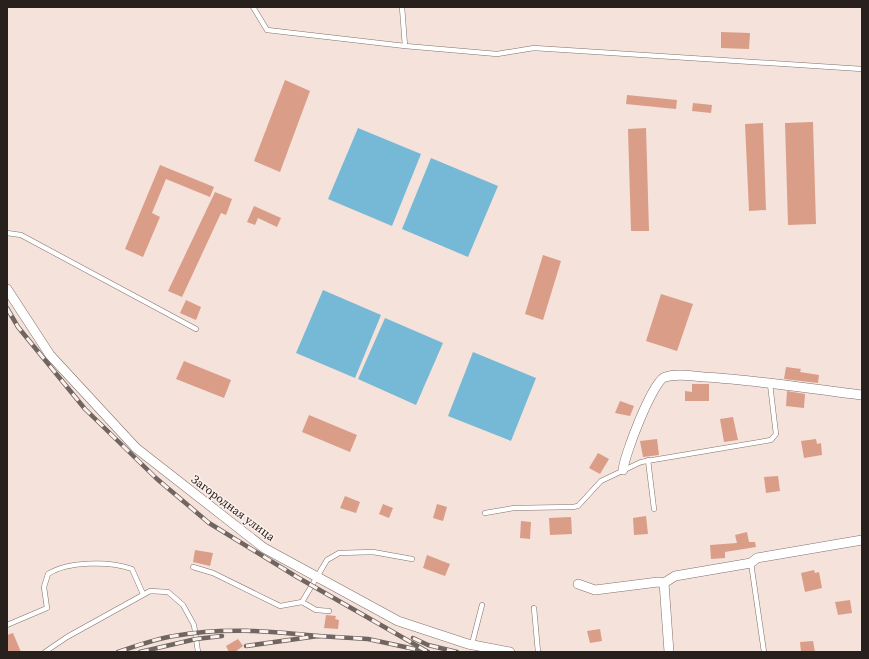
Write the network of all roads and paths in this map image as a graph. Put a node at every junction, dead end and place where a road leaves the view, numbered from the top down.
1 (253, 7) edge
2 (402, 7) edge
3 (405, 46) junction
4 (862, 69) edge
5 (7, 233) edge
6 (7, 289) edge
7 (196, 329) dead end
8 (770, 384) junction
9 (862, 395) edge
10 (648, 460) junction
11 (623, 470) junction
12 (654, 509) dead end
13 (485, 513) dead end
14 (862, 540) edge
15 (412, 559) dead end
16 (751, 563) junction
17 (193, 567) dead end
18 (318, 577) junction
19 (664, 583) junction
20 (578, 584) dead end
21 (143, 594) junction
22 (302, 602) junction
23 (482, 605) dead end
24 (534, 608) dead end
25 (329, 611) dead end
26 (7, 625) edge
27 (472, 644) junction
28 (45, 652) edge
29 (198, 652) edge
30 (510, 652) edge
31 (538, 652) edge
32 (669, 652) edge
33 (764, 652) edge

1 - 3 lane
2 - 3 lane
3 - 4 lane
5 - 7 lane
6 - 18 street, Загородная улица
8 - 9 street
8 - 10 lane
8 - 11 street
10 - 11 lane
10 - 12 lane
11 - 13 lane
14 - 16 street
15 - 18 lane
16 - 19 street
16 - 33 lane
17 - 22 lane
18 - 22 lane
18 - 27 street, Загородная улица
19 - 20 street
19 - 32 street
21 - 26 lane
21 - 28 lane
21 - 29 lane
22 - 25 lane
23 - 27 lane
24 - 31 lane
27 - 30 street, Загородная улица

